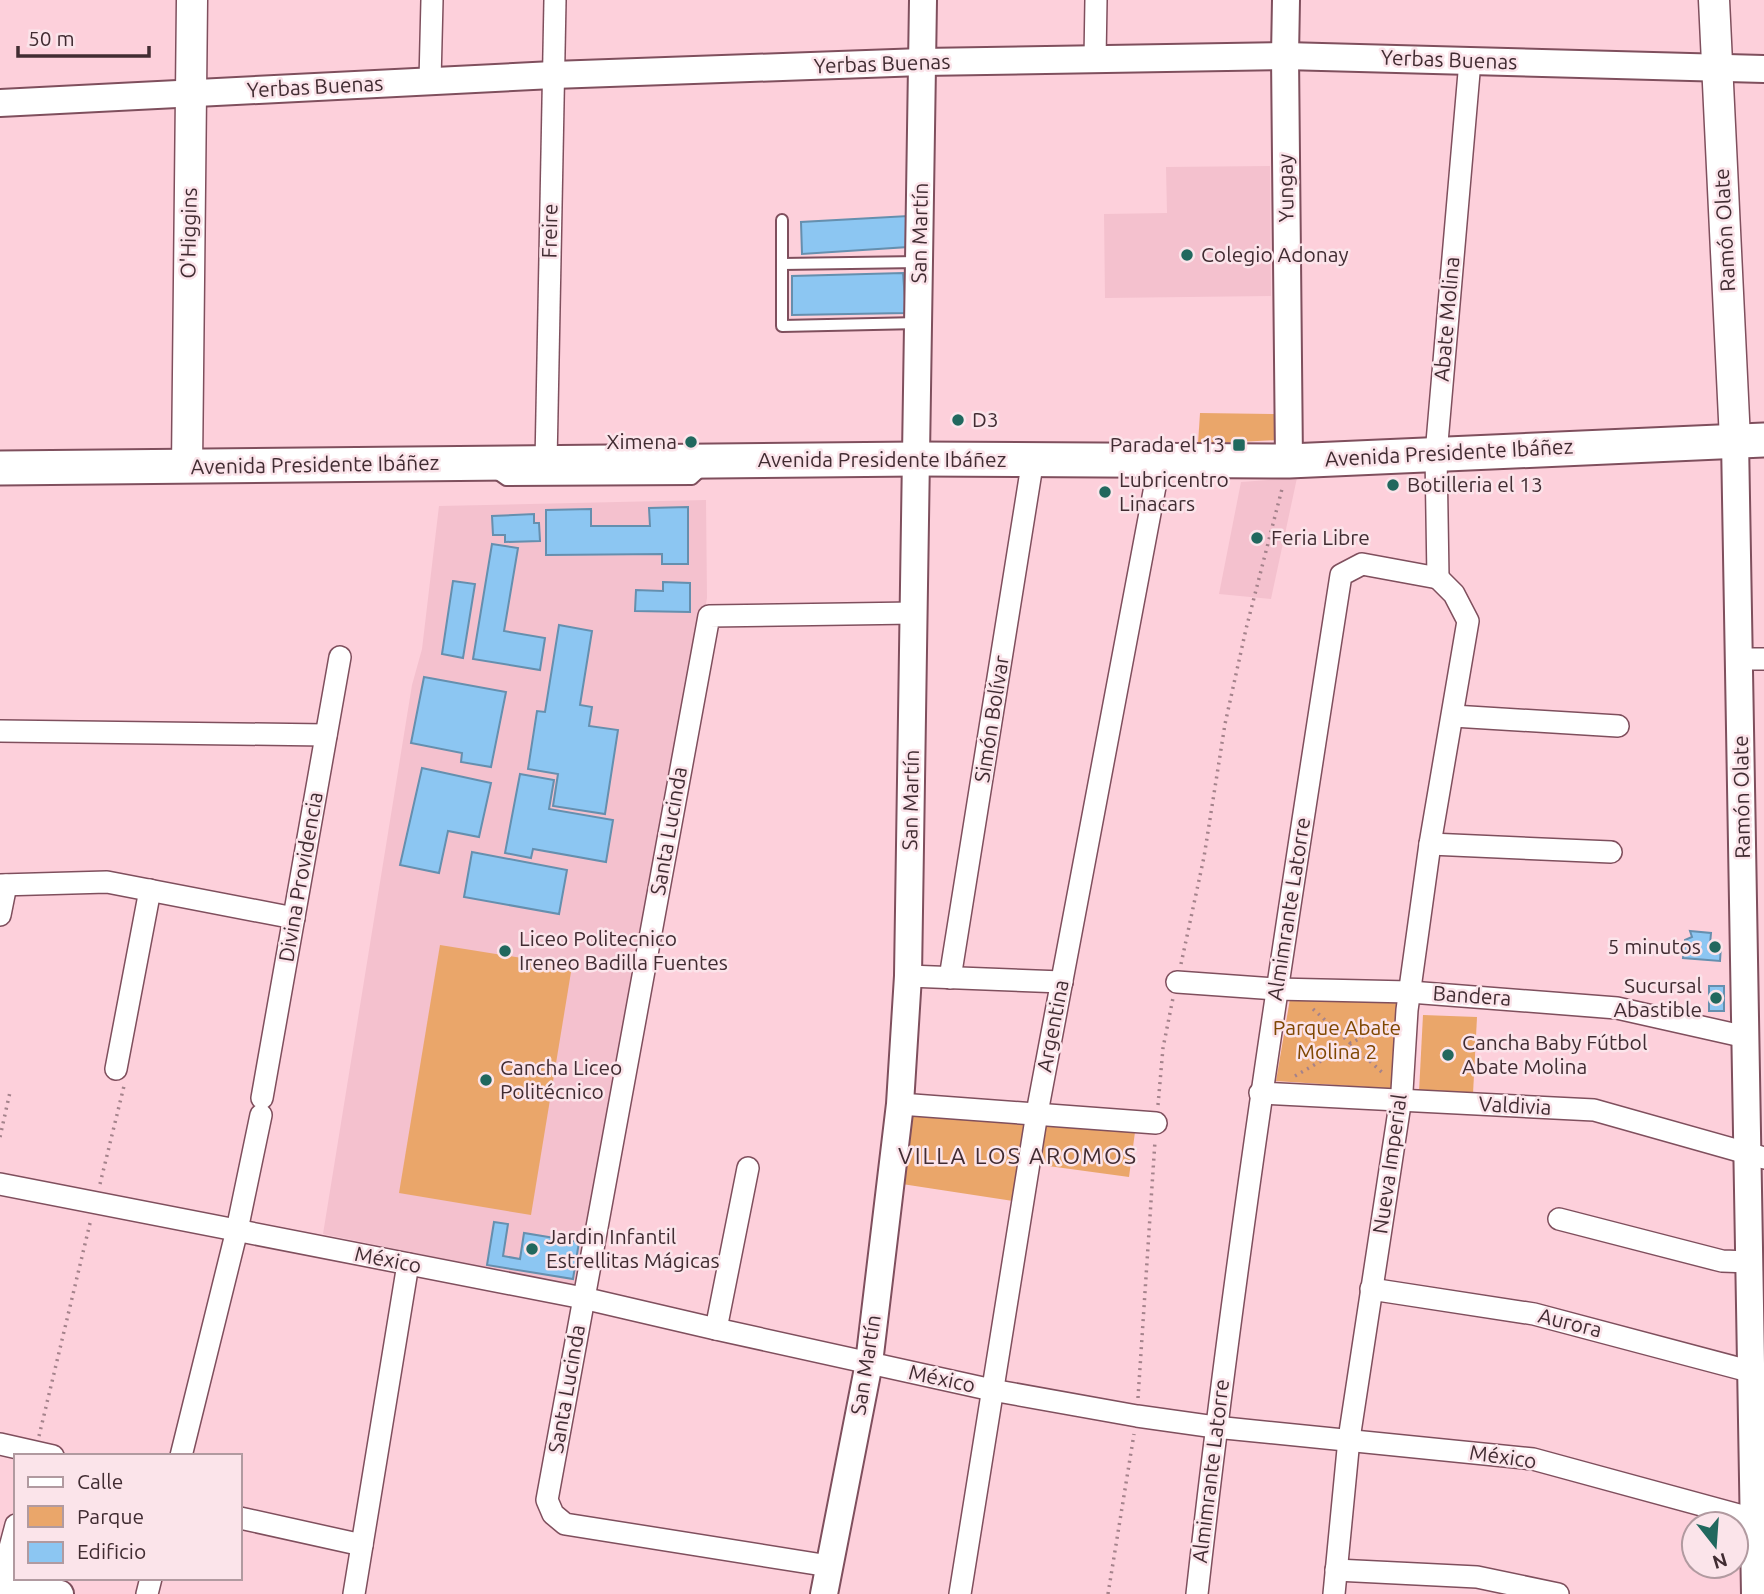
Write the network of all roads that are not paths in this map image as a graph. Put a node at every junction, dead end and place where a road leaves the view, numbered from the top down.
1 (192, 0) edge
2 (432, 0) edge
3 (555, 0) edge
4 (923, 0) edge
5 (1096, 0) edge
6 (1286, 0) edge
7 (1714, 0) edge
8 (1285, 56) junction
9 (1095, 59) junction
10 (1469, 61) junction
11 (922, 62) junction
12 (1718, 68) junction
13 (1764, 69) edge
14 (553, 75) junction
15 (430, 81) junction
16 (191, 93) junction
17 (0, 103) edge
18 (782, 220) dead end
19 (920, 262) junction
20 (782, 264) junction
21 (919, 323) junction
22 (1750, 440) edge
23 (1436, 454) junction
24 (917, 459) junction
25 (1033, 459) junction
26 (1160, 460) junction
27 (711, 461) junction
28 (1289, 461) junction
29 (481, 463) junction
30 (547, 463) junction
31 (187, 467) junction
32 (0, 468) edge
33 (1438, 578) junction
34 (914, 613) junction
35 (340, 657) dead end
36 (1752, 659) edge
37 (1453, 716) junction
38 (1618, 726) dead end
39 (0, 731) edge
40 (327, 736) junction
41 (1430, 844) junction
42 (1611, 852) dead end
43 (3, 885) edge
44 (150, 890) junction
45 (0, 915) edge
46 (294, 918) junction
47 (908, 976) junction
48 (950, 978) junction
49 (1062, 982) junction
50 (1177, 982) road end
51 (1276, 989) junction
52 (1410, 992) junction
53 (1755, 1039) edge
54 (121, 1075) road end
55 (1261, 1093) junction
56 (1400, 1101) junction
57 (900, 1104) junction
58 (1037, 1113) junction
59 (1156, 1123) road end
60 (1756, 1156) edge
61 (748, 1168) dead end
62 (0, 1184) edge
63 (1559, 1219) dead end
64 (236, 1230) junction
65 (1750, 1262) junction
66 (408, 1264) junction
67 (1371, 1289) junction
68 (583, 1298) junction
69 (716, 1329) junction
70 (869, 1363) junction
71 (1758, 1373) edge
72 (992, 1390) junction
73 (1215, 1427) junction
74 (1349, 1439) junction
75 (0, 1444) edge
76 (41, 1454) edge
77 (181, 1454) edge
78 (242, 1518) edge
79 (1759, 1520) edge
80 (14, 1532) edge
81 (362, 1545) junction
82 (829, 1566) junction
83 (1336, 1570) junction
84 (0, 1582) edge
85 (1532, 1591) edge
86 (60, 1594) edge
87 (354, 1594) edge
88 (824, 1594) edge
89 (960, 1594) edge
90 (1197, 1594) edge
91 (1334, 1594) edge
92 (1558, 1594) edge
93 (1755, 1594) edge

1 - 16 main road, O'Higgins
2 - 15 street
3 - 14 street, Freire
4 - 11 street, San Martín
5 - 9 street
6 - 8 street, Yungay
7 - 12 main road, Ramón Olate
8 - 9 street, Yerbas Buenas
8 - 10 street, Yerbas Buenas
8 - 28 street, Yungay
9 - 11 street, Yerbas Buenas
10 - 12 street, Yerbas Buenas
10 - 23 street, Abate Molina
11 - 14 street, Yerbas Buenas
11 - 19 street, San Martín
12 - 13 street, Yerbas Buenas
12 - 22 main road, Ramón Olate
14 - 15 street, Yerbas Buenas
14 - 30 street, Freire
15 - 16 street, Yerbas Buenas
16 - 17 street, Yerbas Buenas
16 - 31 main road, O'Higgins
18 - 20 lane
19 - 20 lane
19 - 21 street, San Martín
20 - 21 lane
21 - 24 street, San Martín
22 - 23 main road, Avenida Presidente Ibáñez
22 - 36 street, Ramón Olate
23 - 28 main road, Avenida Presidente Ibáñez
23 - 33 street, Abate Molina
24 - 25 main road, Avenida Presidente Ibáñez
24 - 27 main road, Avenida Presidente Ibáñez
24 - 34 street, San Martín
25 - 26 main road, Avenida Presidente Ibáñez
25 - 48 street, Simón Bolívar
26 - 28 main road, Avenida Presidente Ibáñez
26 - 49 street, Argentina
27 - 29 lane
27 - 30 main road, Avenida Presidente Ibáñez
29 - 30 main road, Avenida Presidente Ibáñez
29 - 31 main road, Avenida Presidente Ibáñez
31 - 32 main road, Avenida Presidente Ibáñez
33 - 37 street, Nueva Imperial
33 - 51 street, Almimrante Latorre
34 - 47 street, San Martín
34 - 68 street, Santa Lucinda
35 - 40 street, Divina Providencia
36 - 53 street, Ramón Olate
37 - 38 street
37 - 41 street, Nueva Imperial
39 - 40 street
40 - 46 street, Divina Providencia
41 - 42 street
41 - 52 street, Nueva Imperial
43 - 44 street
43 - 45 street
44 - 46 street
44 - 54 street
46 - 64 street, Divina Providencia
47 - 48 street
47 - 57 street, San Martín
48 - 49 street
49 - 58 street, Argentina
50 - 51 street, Bandera
51 - 52 street, Bandera
51 - 55 street, Almimrante Latorre
52 - 53 street, Bandera
52 - 56 street, Nueva Imperial
53 - 60 street, Ramón Olate
55 - 56 street, Valdivia
55 - 73 street, Almimrante Latorre
56 - 60 street, Valdivia
56 - 67 street, Nueva Imperial
57 - 58 street
57 - 70 street, San Martín
58 - 59 street
58 - 72 street, Argentina
60 - 65 street, Ramón Olate
61 - 69 street
62 - 64 street, México
63 - 65 street
64 - 66 street, México
64 - 77 street, Divina Providencia
65 - 71 street, Ramón Olate
66 - 68 street, México
66 - 81 street
67 - 71 street, Aurora
67 - 74 street, Nueva Imperial
68 - 69 street, México
68 - 82 street, Santa Lucinda
69 - 70 street, México
70 - 72 street, México
70 - 82 street, San Martín
71 - 79 street, Ramón Olate
72 - 73 street, México
72 - 89 street, Argentina
73 - 74 street, México
73 - 90 street, Almimrante Latorre
74 - 79 street, México
74 - 83 street, Nueva Imperial
75 - 76 street
78 - 81 street
79 - 93 street, Ramón Olate
80 - 84 street
81 - 87 street
82 - 88 street, San Martín
83 - 85 street
83 - 91 street, Nueva Imperial
84 - 86 street
85 - 92 street

